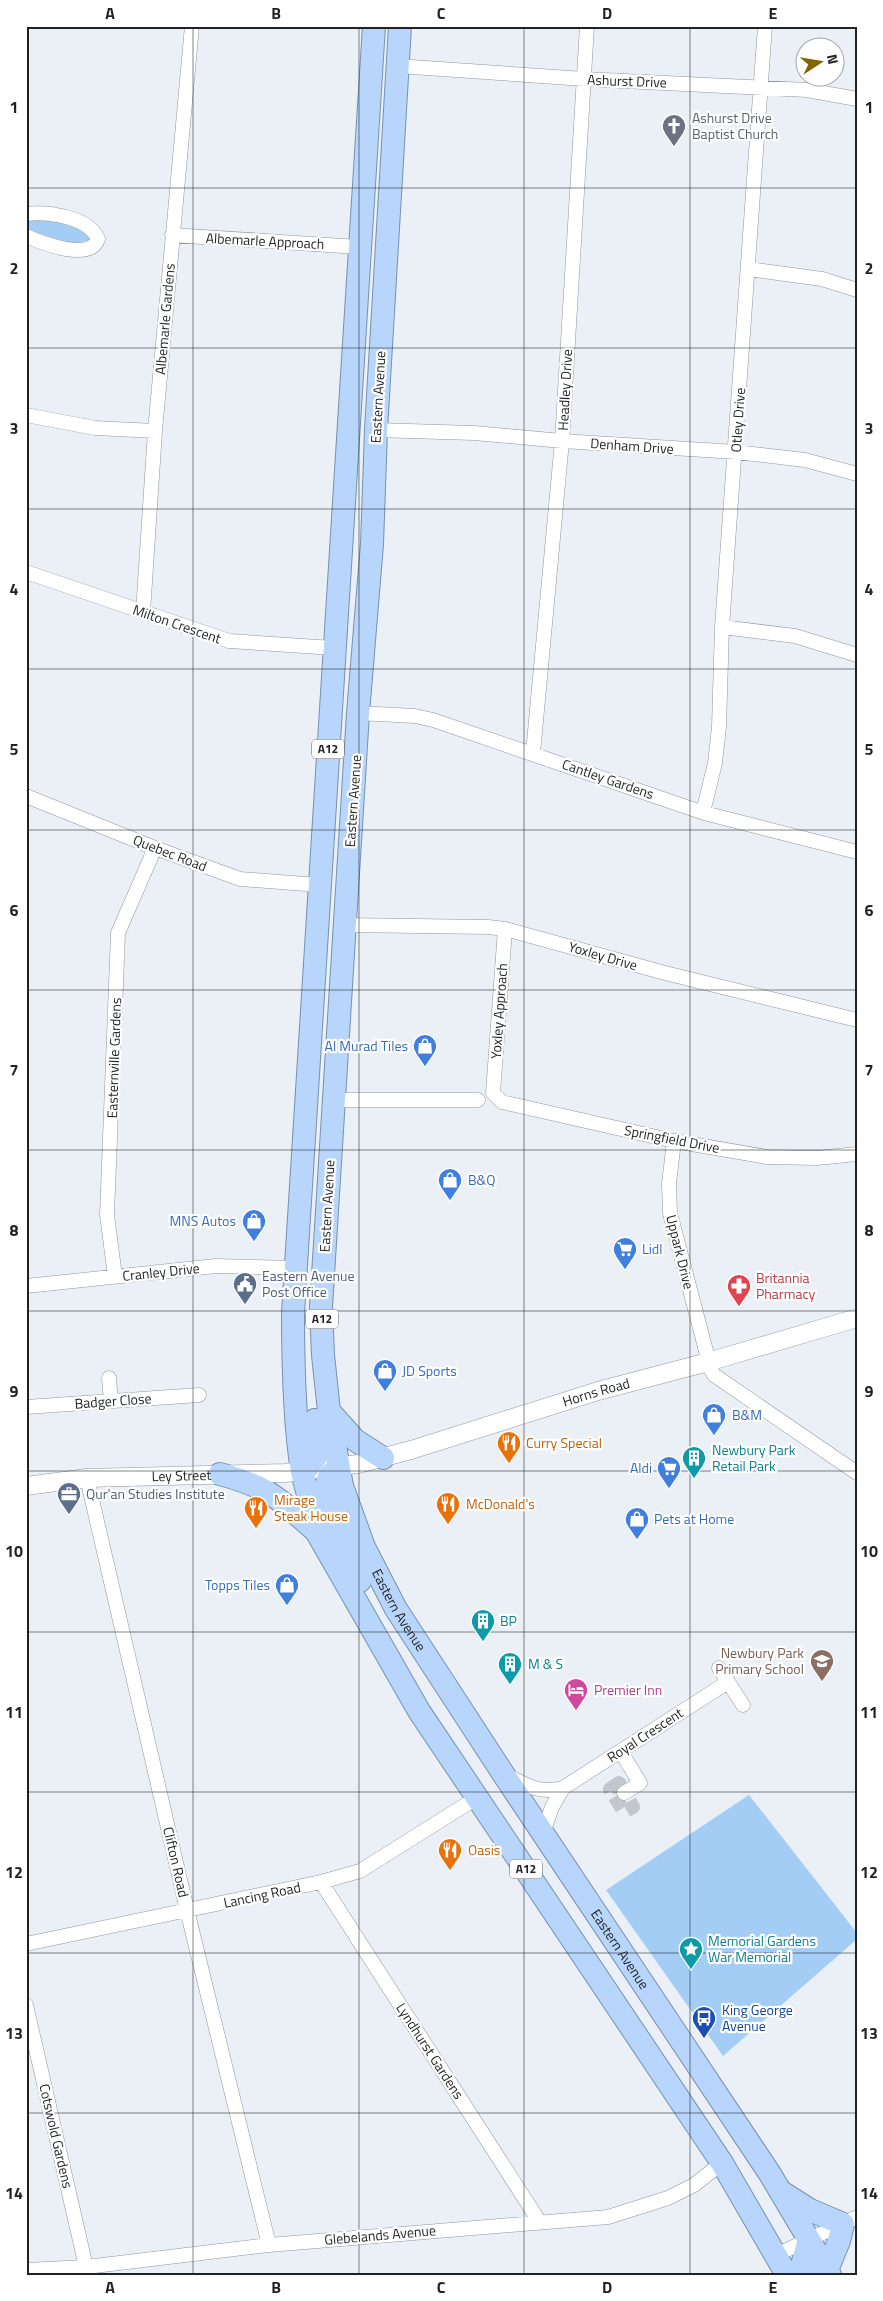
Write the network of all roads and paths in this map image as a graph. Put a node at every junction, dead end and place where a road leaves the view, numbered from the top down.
1 (192, 26) edge
2 (374, 26) edge
3 (400, 26) edge
4 (587, 26) edge
5 (765, 26) edge
6 (397, 66) junction
7 (584, 79) junction
8 (761, 88) junction
9 (857, 98) edge
10 (26, 214) edge
11 (172, 235) junction
12 (26, 236) edge
13 (359, 247) junction
14 (748, 269) junction
15 (857, 290) edge
16 (26, 415) edge
17 (376, 430) junction
18 (155, 431) junction
19 (562, 442) junction
20 (736, 452) junction
21 (857, 474) edge
22 (26, 572) edge
23 (143, 612) junction
24 (722, 627) junction
25 (334, 648) junction
26 (857, 655) edge
27 (358, 713) junction
28 (533, 753) junction
29 (26, 796) edge
30 (703, 812) junction
31 (155, 848) junction
32 (857, 852) edge
33 (319, 885) junction
34 (345, 925) junction
35 (505, 929) junction
36 (857, 1020) edge
37 (494, 1094) joint
38 (334, 1100) junction
39 (478, 1100) dead end
40 (674, 1142) junction
41 (857, 1154) edge
42 (296, 1268) junction
43 (115, 1276) junction
44 (26, 1286) edge
45 (321, 1307) junction
46 (857, 1318) edge
47 (708, 1362) junction
48 (109, 1378) dead end
49 (200, 1395) dead end
50 (111, 1401) junction
51 (26, 1407) edge
52 (329, 1411) junction
53 (383, 1458) junction
54 (338, 1468) junction
55 (302, 1472) junction
56 (857, 1473) edge
57 (220, 1474) junction
58 (87, 1478) junction
59 (26, 1486) edge
60 (316, 1531) junction
61 (387, 1654) junction
62 (720, 1668) dead end
63 (728, 1682) junction
64 (743, 1705) dead end
65 (621, 1752) junction
66 (502, 1772) junction
67 (563, 1788) junction
68 (624, 1793) tunnel mouth
69 (478, 1796) junction
70 (544, 1833) junction
71 (321, 1882) junction
72 (187, 1910) junction
73 (26, 1944) edge
74 (26, 2006) edge
75 (722, 2163) junction
76 (780, 2192) junction
77 (539, 2221) junction
78 (850, 2221) edge
79 (809, 2240) junction
80 (269, 2245) junction
81 (86, 2267) junction
82 (26, 2270) edge
83 (802, 2270) edge

1 - 11 street, Albemarle Gardens
2 - 13 highway, Eastern Avenue / A12
3 - 6 highway, Eastern Avenue / A12
4 - 7 street, Headley Drive
5 - 8 street, Otley Drive
6 - 7 street, Ashurst Drive
6 - 17 highway, Eastern Avenue / A12
7 - 8 street, Ashurst Drive
7 - 19 street, Headley Drive
8 - 9 street, Ashurst Drive
8 - 14 street, Otley Drive
10 - 12 street
11 - 13 street, Albemarle Approach
11 - 18 street, Albemarle Gardens
13 - 25 highway, Eastern Avenue / A12
14 - 15 street
14 - 20 street, Otley Drive
16 - 18 street
17 - 19 street, Denham Drive
17 - 27 highway, Eastern Avenue / A12
18 - 23 street, Albemarle Gardens
19 - 20 street, Denham Drive
19 - 28 street, Headley Drive
20 - 21 street, Denham Drive
20 - 24 street, Otley Drive
22 - 23 street, Milton Crescent
23 - 25 street, Milton Crescent
24 - 26 street
24 - 30 street, Otley Drive
25 - 33 highway, Eastern Avenue / A12
27 - 28 street, Cantley Gardens
27 - 34 highway, Eastern Avenue / A12
28 - 30 street, Cantley Gardens
29 - 31 street, Quebec Road
30 - 32 street, Cantley Gardens
31 - 33 street, Quebec Road
31 - 43 street, Easternville Gardens
33 - 42 highway, Eastern Avenue / A12
34 - 35 street, Yoxley Drive
34 - 38 highway, Eastern Avenue / A12
35 - 36 street, Yoxley Drive
35 - 37 street, Yoxley Approach
37 - 40 street, Springfield Drive
38 - 39 street
38 - 45 highway, Eastern Avenue / A12
40 - 41 street, Springfield Drive
40 - 47 street, Uppark Drive
42 - 43 street, Cranley Drive
42 - 55 highway, Eastern Avenue / A12
43 - 44 street, Cranley Drive
45 - 52 highway, Eastern Avenue / A12
45 - 55 highway
46 - 47 street, Horns Road
47 - 53 street, Horns Road
47 - 56 street
48 - 50 street
49 - 50 street, Badger Close
50 - 51 street, Badger Close
52 - 53 highway
52 - 54 highway, Eastern Avenue / A12
53 - 54 street, Horns Road
54 - 55 street, Ley Street
54 - 61 highway
54 - 66 highway, Eastern Avenue / A12
55 - 57 street, Ley Street
55 - 60 highway, Eastern Avenue / A12
57 - 58 street, Ley Street
57 - 60 highway
58 - 59 street, Ley Street
58 - 72 street, Clifton Road
60 - 61 highway, Eastern Avenue / A12
61 - 69 highway, Eastern Avenue / A12
62 - 63 street
63 - 64 street
63 - 65 street, Royal Crescent
65 - 67 street, Royal Crescent
65 - 68 street
66 - 67 street, Royal Crescent
66 - 70 highway, Eastern Avenue / A12
67 - 70 street
69 - 71 street, Lancing Road
69 - 75 highway, Eastern Avenue / A12
70 - 76 highway, Eastern Avenue / A12
71 - 72 street, Lancing Road
71 - 77 street, Lyndhurst Gardens
72 - 73 street, Lancing Road
72 - 80 street, Clifton Road
74 - 81 street, Cotswold Gardens
75 - 77 street, Glebelands Avenue
75 - 83 highway, Eastern Avenue / A12
76 - 78 highway
76 - 79 highway, Eastern Avenue / A12
77 - 80 street, Glebelands Avenue
78 - 79 street
78 - 83 highway
79 - 83 highway, Eastern Avenue / A12
79 - 83 street
80 - 81 street, Glebelands Avenue
81 - 82 street, Glebelands Avenue

